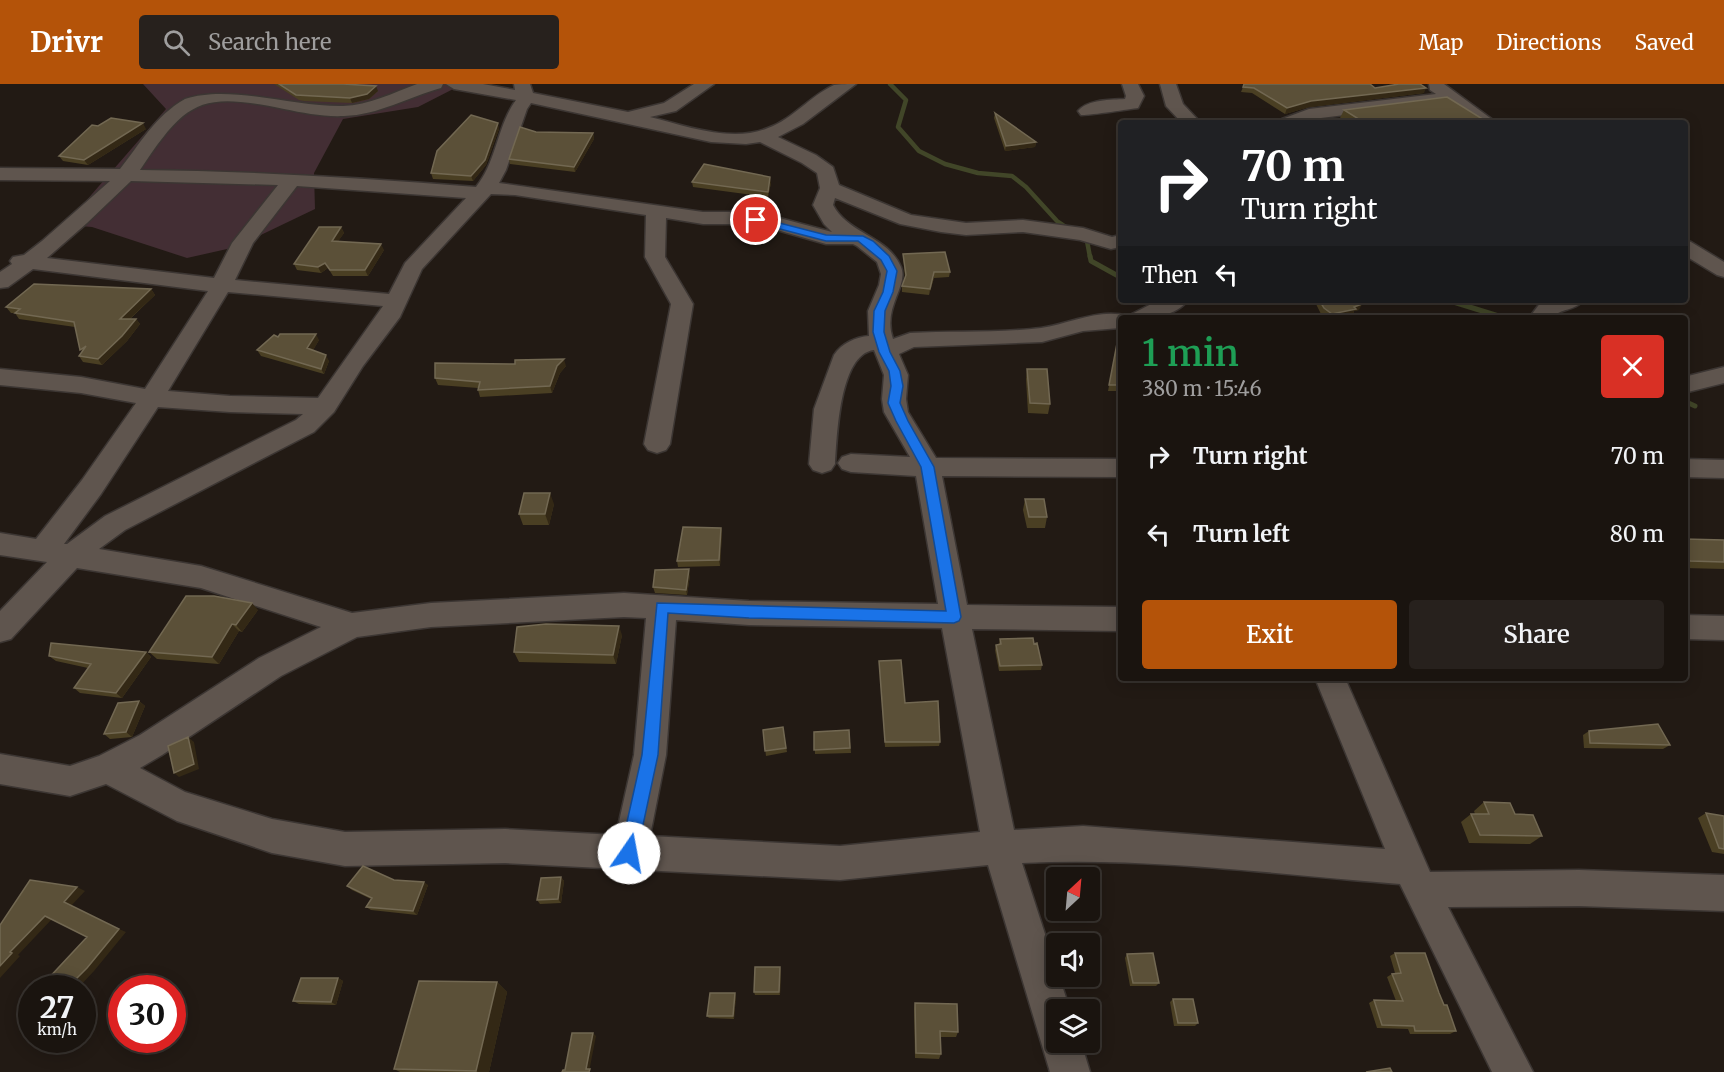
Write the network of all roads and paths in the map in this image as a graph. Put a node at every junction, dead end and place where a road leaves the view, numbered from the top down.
1 (214, 84) edge
2 (435, 84) edge
3 (454, 84) edge
4 (706, 84) edge
5 (848, 84) edge
6 (1130, 84) edge
7 (1168, 84) edge
8 (1432, 84) edge
9 (524, 91) edge
10 (1451, 97) junction
11 (194, 100) junction
12 (1087, 111) dead end
13 (628, 117) junction
14 (1189, 120) edge
15 (1297, 120) edge
16 (1484, 120) edge
17 (762, 136) junction
18 (0, 174) edge
19 (127, 174) junction
20 (292, 180) junction
21 (830, 188) junction
22 (483, 190) junction
23 (656, 210) junction
24 (859, 238) junction
25 (1118, 241) edge
26 (1688, 248) edge
27 (0, 259) edge
28 (29, 263) junction
29 (1724, 271) edge
30 (1688, 273) edge
31 (0, 282) edge
32 (222, 285) junction
33 (396, 301) junction
34 (1170, 303) edge
35 (1562, 303) edge
36 (1538, 310) edge
37 (1144, 315) edge
38 (1118, 321) edge
39 (883, 347) junction
40 (1724, 375) edge
41 (0, 377) edge
42 (1688, 384) edge
43 (153, 398) junction
44 (325, 406) junction
45 (657, 444) dead end
46 (851, 463) dead end
47 (822, 464) dead end
48 (928, 467) junction
49 (1688, 467) edge
50 (1118, 468) edge
51 (1724, 469) edge
52 (0, 544) edge
53 (57, 553) junction
54 (662, 607) junction
55 (954, 617) junction
56 (1118, 619) edge
57 (352, 625) junction
58 (1688, 627) edge
59 (1724, 628) edge
60 (0, 630) edge
61 (1330, 681) edge
62 (108, 768) junction
63 (0, 769) edge
64 (1001, 847) junction
65 (629, 853) junction
66 (1415, 879) junction
67 (1724, 893) edge
68 (1047, 999) edge
69 (1064, 1053) edge
70 (1070, 1072) edge
71 (1513, 1072) edge

1 - 11 street
2 - 11 street
3 - 9 street
4 - 13 street
5 - 17 street
6 - 12 street
7 - 14 street
8 - 10 street
9 - 13 street
9 - 22 street
10 - 15 street
10 - 16 street
11 - 19 street
13 - 17 street
17 - 21 street
18 - 19 street
19 - 20 street
19 - 28 street
20 - 22 street
20 - 32 street
21 - 24 street
21 - 25 street
22 - 23 street
22 - 33 street
23 - 24 street
23 - 45 street
24 - 39 street
26 - 29 street
27 - 28 street
28 - 31 street
28 - 32 street
29 - 30 street
32 - 33 street
32 - 43 street
33 - 44 street
34 - 37 street
35 - 36 street
38 - 39 street
39 - 47 street
39 - 48 street
40 - 42 street
41 - 43 street
43 - 44 street
43 - 53 street
44 - 53 street
46 - 48 street
48 - 50 street
48 - 55 street
49 - 51 street
52 - 53 street
53 - 57 street
53 - 60 street
54 - 55 street
54 - 57 street
54 - 65 street
55 - 56 street
55 - 64 street
57 - 62 street
58 - 59 street
61 - 66 street
62 - 63 street
62 - 65 street
64 - 65 street
64 - 66 street
64 - 68 street
66 - 67 street
66 - 71 street
69 - 70 street

